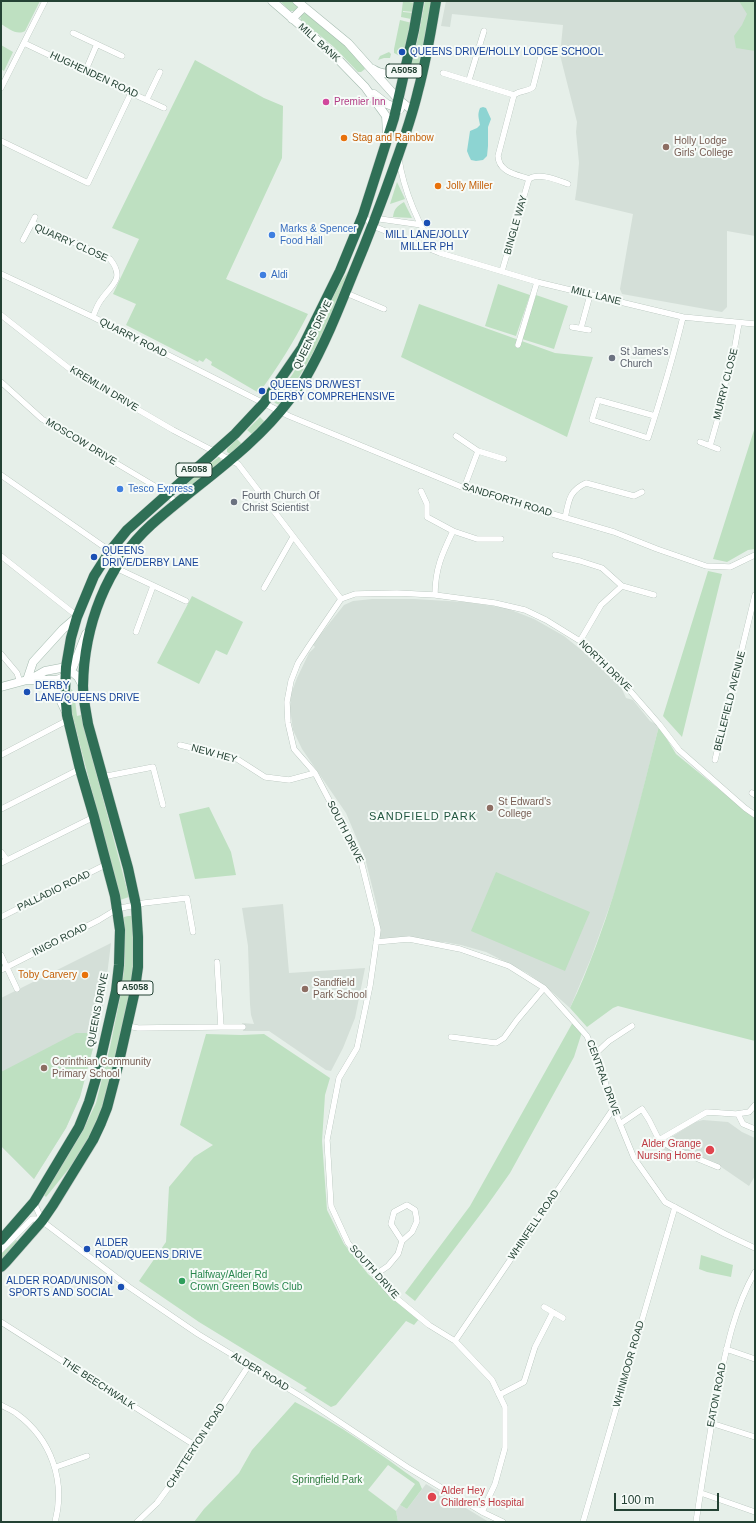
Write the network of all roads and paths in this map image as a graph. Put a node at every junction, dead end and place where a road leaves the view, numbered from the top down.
1 (45, 1) edge
2 (272, 1) edge
3 (419, 1) edge
4 (436, 1) edge
5 (301, 4) edge
6 (292, 19) junction
7 (484, 31) dead end
8 (73, 33) dead end
9 (24, 42) junction
10 (97, 44) junction
11 (122, 56) dead end
12 (541, 56) dead end
13 (406, 66) junction
14 (369, 67) junction
15 (85, 72) junction
16 (160, 72) dead end
17 (443, 73) dead end
18 (469, 80) junction
19 (365, 87) junction
20 (1, 88) edge
21 (131, 93) junction
22 (514, 95) junction
23 (147, 99) junction
24 (397, 104) junction
25 (164, 108) dead end
26 (413, 111) junction
27 (1, 141) edge
28 (386, 141) junction
29 (398, 155) junction
30 (529, 179) junction
31 (568, 184) dead end
32 (380, 205) junction
33 (363, 215) junction
34 (35, 217) dead end
35 (374, 222) junction
36 (32, 223) junction
37 (422, 225) junction
38 (23, 240) dead end
39 (440, 253) junction
40 (502, 271) junction
41 (1, 274) edge
42 (537, 282) junction
43 (346, 293) junction
44 (590, 295) junction
45 (384, 310) dead end
46 (1, 315) edge
47 (93, 317) junction
48 (683, 317) junction
49 (739, 323) junction
50 (755, 324) edge
51 (572, 327) dead end
52 (581, 328) junction
53 (589, 330) dead end
54 (518, 345) dead end
55 (1, 382) edge
56 (264, 403) junction
57 (281, 412) junction
58 (655, 416) junction
59 (456, 436) dead end
60 (700, 442) dead end
61 (710, 446) junction
62 (718, 449) dead end
63 (215, 451) junction
64 (478, 452) junction
65 (504, 459) dead end
66 (232, 460) junction
67 (1, 475) edge
68 (464, 488) junction
69 (421, 491) dead end
70 (642, 492) dead end
71 (168, 494) junction
72 (177, 504) junction
73 (565, 518) junction
74 (453, 531) junction
75 (293, 537) junction
76 (501, 539) dead end
77 (110, 551) junction
78 (555, 555) dead end
79 (755, 555) edge
80 (1, 556) edge
81 (116, 568) junction
82 (153, 586) junction
83 (622, 586) junction
84 (264, 588) dead end
85 (435, 595) junction
86 (654, 595) dead end
87 (755, 595) edge
88 (341, 599) junction
89 (186, 601) dead end
90 (77, 616) junction
91 (92, 623) junction
92 (136, 632) dead end
93 (580, 641) junction
94 (1, 654) edge
95 (68, 671) junction
96 (26, 680) junction
97 (45, 681) junction
98 (83, 686) junction
99 (1, 687) edge
100 (67, 717) junction
101 (180, 745) dead end
102 (1, 755) edge
103 (715, 760) dead end
104 (80, 769) junction
105 (315, 773) junction
106 (102, 777) junction
107 (163, 806) dead end
108 (1, 809) edge
109 (755, 814) edge
110 (94, 817) junction
111 (1, 852) edge
112 (7, 860) junction
113 (1, 863) edge
114 (107, 864) junction
115 (136, 905) junction
116 (117, 909) junction
117 (1, 917) edge
118 (193, 932) dead end
119 (376, 942) junction
120 (1, 956) edge
121 (217, 962) dead end
122 (4, 968) edge
123 (544, 988) junction
124 (17, 989) dead end
125 (128, 1026) junction
126 (632, 1026) dead end
127 (221, 1027) junction
128 (243, 1027) dead end
129 (451, 1037) dead end
130 (594, 1055) junction
131 (755, 1105) edge
132 (613, 1108) junction
133 (738, 1114) junction
134 (620, 1124) junction
135 (755, 1130) edge
136 (659, 1140) junction
137 (718, 1167) dead end
138 (34, 1202) junction
139 (675, 1207) junction
140 (42, 1221) junction
141 (1, 1240) edge
142 (402, 1241) junction
143 (755, 1248) edge
144 (1, 1250) edge
145 (4, 1264) edge
146 (755, 1272) edge
147 (375, 1275) junction
148 (753, 1280) edge
149 (544, 1307) dead end
150 (553, 1312) junction
151 (563, 1318) dead end
152 (1, 1322) edge
153 (455, 1341) junction
154 (726, 1349) junction
155 (755, 1359) edge
156 (249, 1365) junction
157 (499, 1395) junction
158 (1, 1405) edge
159 (712, 1423) junction
160 (755, 1437) edge
161 (196, 1446) junction
162 (87, 1456) dead end
163 (56, 1467) junction
164 (700, 1493) junction
165 (482, 1512) junction
166 (755, 1512) edge
167 (55, 1522) edge
168 (137, 1522) edge
169 (503, 1522) edge
170 (583, 1522) edge
171 (696, 1522) edge

1 - 9 street
2 - 6 street, MILL BANK
3 - 13 highway, QUEENS DRIVE / A5058
4 - 26 highway, QUEENS DRIVE / A5058
5 - 6 street
5 - 14 street, MILL BANK
6 - 19 street, MILL BANK
7 - 18 street
8 - 10 street
9 - 15 street, HUGHENDEN ROAD
9 - 20 street
10 - 11 street
10 - 15 street
12 - 22 street
13 - 14 street, MILL BANK
13 - 24 highway, QUEENS DRIVE / A5058
14 - 24 street, MILL BANK
15 - 21 street, HUGHENDEN ROAD
16 - 23 street
17 - 18 street
18 - 22 street
19 - 24 street, MILL BANK
19 - 28 street, MILL BANK
21 - 23 street, HUGHENDEN ROAD
21 - 27 street
22 - 30 street
23 - 25 street, HUGHENDEN ROAD
24 - 26 street, MILL BANK
24 - 28 highway, QUEENS DRIVE / A5058
26 - 29 highway, QUEENS DRIVE / A5058
28 - 33 highway, QUEENS DRIVE / A5058
29 - 32 highway, QUEENS DRIVE / A5058
29 - 37 street
30 - 31 street
30 - 40 street, BINGLE WAY
32 - 33 highway
32 - 35 highway, QUEENS DRIVE / A5058
33 - 35 street, MILL LANE
33 - 56 highway, QUEENS DRIVE / A5058
34 - 36 street
35 - 37 street, MILL LANE
35 - 39 street, MILL LANE
35 - 43 highway, QUEENS DRIVE / A5058
36 - 38 street, QUARRY CLOSE
36 - 47 street, QUARRY CLOSE
37 - 39 street
39 - 40 street, MILL LANE
40 - 42 street, MILL LANE
41 - 47 street, QUARRY ROAD
42 - 44 street, MILL LANE
42 - 54 street
43 - 45 street
43 - 57 highway, QUEENS DRIVE / A5058
44 - 48 street, MILL LANE
44 - 52 street
46 - 63 street, KREMLIN DRIVE
47 - 56 street, QUARRY ROAD
48 - 49 street, MILL LANE
48 - 58 street
49 - 50 street, MILL LANE
49 - 61 street, MURRY CLOSE
51 - 52 street
52 - 53 street
55 - 71 street, MOSCOW DRIVE
56 - 57 street, SANDFORTH ROAD
56 - 63 highway, QUEENS DRIVE / A5058
57 - 66 highway, QUEENS DRIVE / A5058
57 - 68 street, SANDFORTH ROAD
58 - 58 street
59 - 64 street
60 - 61 street
61 - 62 street
63 - 66 street, KREMLIN DRIVE
63 - 71 highway, QUEENS DRIVE / A5058
64 - 65 street
64 - 68 street
66 - 72 highway, QUEENS DRIVE / A5058
66 - 75 street, KREMLIN DRIVE
67 - 77 street
68 - 73 street, SANDFORTH ROAD
69 - 74 street
70 - 73 street
71 - 72 street, MOSCOW DRIVE
71 - 77 highway, QUEENS DRIVE / A5058
72 - 81 highway, QUEENS DRIVE / A5058
73 - 79 street, SANDFORTH ROAD
74 - 76 street
74 - 85 street
75 - 84 street
75 - 88 street, KREMLIN DRIVE
77 - 90 highway, QUEENS DRIVE / A5058
78 - 83 street
80 - 90 street
81 - 82 street
81 - 91 highway, QUEENS DRIVE / A5058
82 - 89 street
82 - 92 street
83 - 86 street
83 - 93 street
85 - 88 street, NORTH DRIVE
85 - 93 street, NORTH DRIVE
87 - 103 street, BELLEFIELD AVENUE
88 - 105 street, SOUTH DRIVE
90 - 95 highway, QUEENS DRIVE / A5058
90 - 96 street, QUEENS DRIVE
91 - 95 street, A5058
91 - 98 highway, QUEENS DRIVE / A5058
93 - 109 street, NORTH DRIVE
94 - 96 street
95 - 96 street
95 - 97 street
95 - 98 street, QUEENS DRIVE / A5058
95 - 100 highway, QUEENS DRIVE / A5058
96 - 97 street
96 - 99 street
97 - 100 street
98 - 106 highway, QUEENS DRIVE / A5058
100 - 102 street
100 - 104 highway, QUEENS DRIVE / A5058
101 - 105 street, NEW HEY
104 - 108 street
104 - 110 highway, QUEENS DRIVE / A5058
105 - 119 street, SOUTH DRIVE
106 - 107 street
106 - 115 highway, QUEENS DRIVE / A5058
110 - 112 street
110 - 114 highway, QUEENS DRIVE / A5058
111 - 112 street
112 - 113 street
114 - 116 highway, QUEENS DRIVE / A5058
114 - 117 street, PALLADIO ROAD
115 - 116 street
115 - 118 street
115 - 125 highway, QUEENS DRIVE / A5058
116 - 122 street, INIGO ROAD
116 - 138 highway, QUEENS DRIVE / A5058
119 - 123 street, CENTRAL DRIVE
119 - 147 street, SOUTH DRIVE
120 - 122 street
121 - 127 street
122 - 124 street
123 - 129 street
123 - 130 street, CENTRAL DRIVE
125 - 127 street
125 - 140 highway, QUEENS DRIVE / A5058
126 - 130 street
127 - 128 street
130 - 132 street, CENTRAL DRIVE
131 - 133 street
132 - 134 street, CENTRAL DRIVE
132 - 153 street, WHINFELL ROAD
133 - 135 street
133 - 136 street
134 - 136 street
134 - 139 street, CENTRAL DRIVE
136 - 137 street
138 - 140 street, ALDER ROAD
138 - 141 highway, QUEENS DRIVE / A5058
139 - 143 street, CENTRAL DRIVE
139 - 170 street, WHINMOOR ROAD
140 - 144 street
140 - 145 highway, QUEENS DRIVE / A5058
140 - 156 street, ALDER ROAD
142 - 142 street
142 - 147 street
146 - 148 street, EATON ROAD
147 - 153 street, SOUTH DRIVE
148 - 154 street, EATON ROAD
149 - 150 street
150 - 151 street
150 - 157 street
152 - 161 street, THE BEECHWALK
153 - 157 street, SOUTH DRIVE
154 - 155 street
154 - 159 street, EATON ROAD
156 - 161 street, CHATTERTON ROAD
156 - 165 street, ALDER ROAD
157 - 165 street, SOUTH DRIVE
158 - 163 street
159 - 160 street
159 - 164 street, EATON ROAD
161 - 168 street, CHATTERTON ROAD
162 - 163 street
163 - 167 street
164 - 166 street
164 - 171 street, EATON ROAD
165 - 169 street, ALDER ROAD

